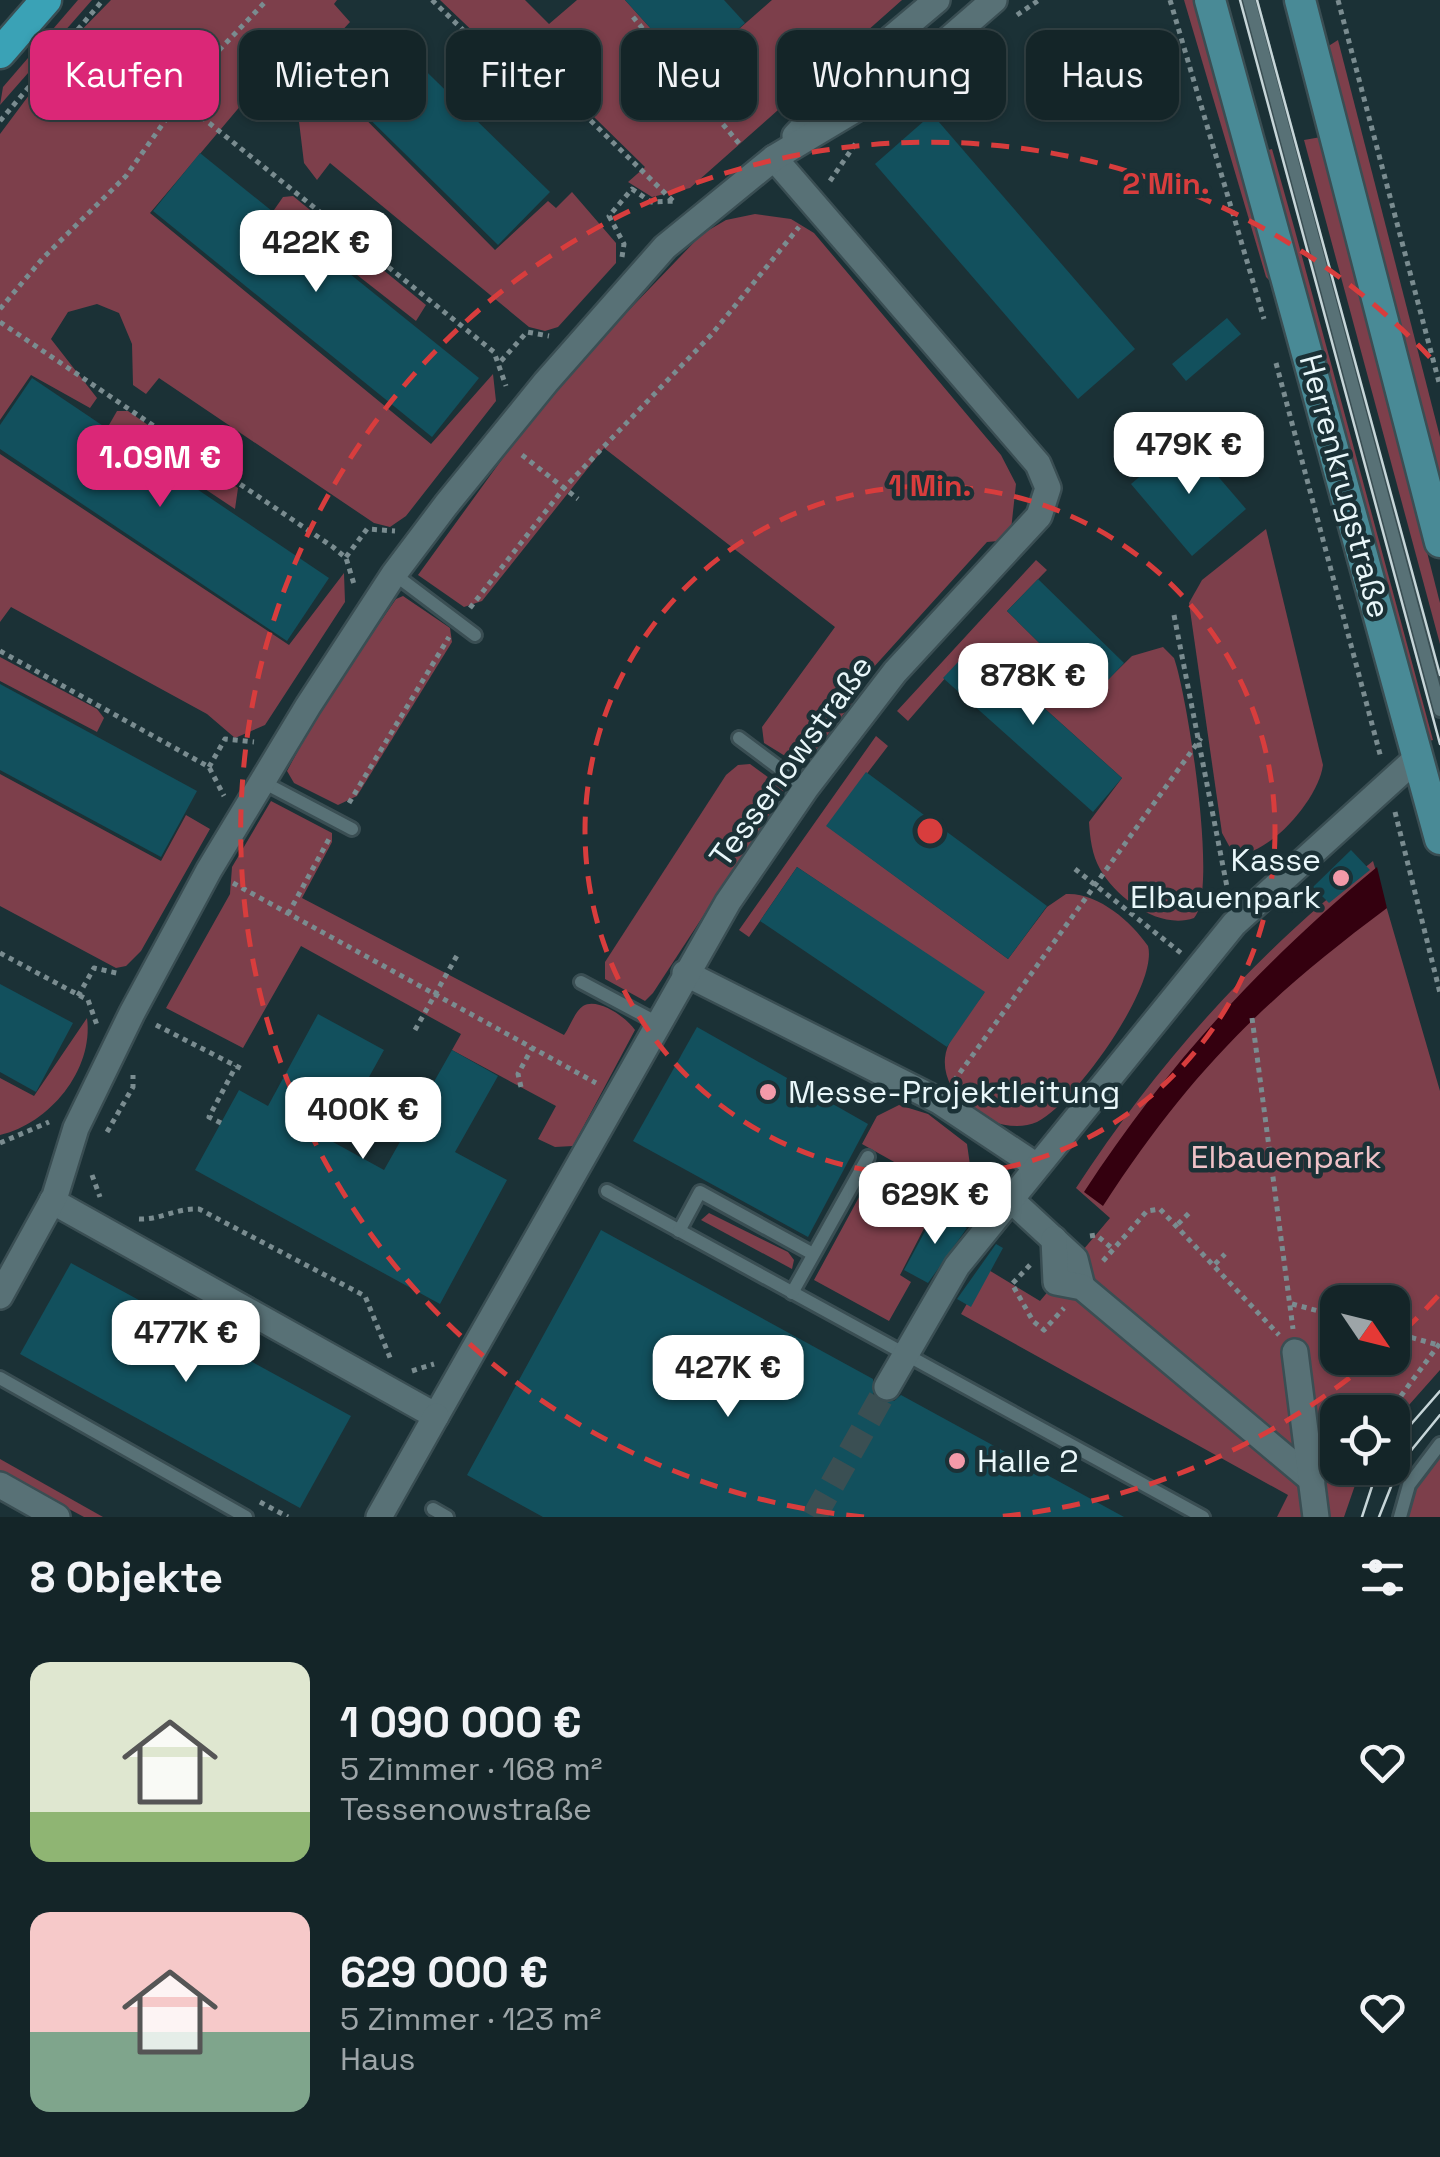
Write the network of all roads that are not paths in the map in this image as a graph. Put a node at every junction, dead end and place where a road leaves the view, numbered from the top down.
1 (46, 0) edge
2 (937, 0) edge
3 (994, 0) edge
4 (1210, 0) edge
5 (1249, 0) edge
6 (1300, 0) edge
7 (0, 53) edge
8 (774, 158) junction
9 (1440, 542) edge
10 (394, 574) junction
11 (475, 635) dead end
12 (1440, 710) edge
13 (739, 738) dead end
14 (1418, 758) junction
15 (261, 781) junction
16 (806, 788) junction
17 (352, 828) dead end
18 (1440, 840) edge
19 (685, 972) junction
20 (580, 982) dead end
21 (656, 1022) junction
22 (868, 1157) dead end
23 (1035, 1165) junction
24 (608, 1191) dead end
25 (1009, 1198) junction
26 (52, 1201) junction
27 (680, 1231) junction
28 (813, 1254) junction
29 (792, 1293) junction
30 (0, 1296) edge
31 (1295, 1352) road end
32 (904, 1357) junction
33 (0, 1378) edge
34 (887, 1387) tunnel mouth
35 (436, 1416) junction
36 (1440, 1444) edge
37 (1312, 1480) junction
38 (0, 1485) edge
39 (433, 1510) dead end
40 (57, 1517) edge
41 (246, 1517) edge
42 (379, 1517) edge
43 (447, 1517) edge
44 (1203, 1517) edge
45 (1316, 1517) edge
46 (1400, 1517) edge

1 - 7 main road
2 - 8 street
3 - 8 street
4 - 14 street, Herrenkrugstraße
5 - 12 lane
6 - 9 street
8 - 10 street
8 - 16 street, Tessenowstraße
10 - 11 lane
10 - 15 street
13 - 16 lane
14 - 18 street, Herrenkrugstraße
14 - 23 street
15 - 17 lane
15 - 26 street
16 - 19 street, Tessenowstraße
19 - 21 street, Tessenowstraße
19 - 23 street
20 - 21 lane
21 - 35 street, Tessenowstraße
22 - 28 lane
23 - 25 street
24 - 27 lane
25 - 32 street
25 - 37 street
26 - 30 street
26 - 35 street
27 - 28 lane
27 - 29 lane
28 - 29 lane
29 - 32 lane
31 - 37 street
32 - 34 street
32 - 44 lane
33 - 41 lane
35 - 42 street, Tessenowstraße
36 - 46 lane
37 - 45 street
38 - 40 street
39 - 43 lane

